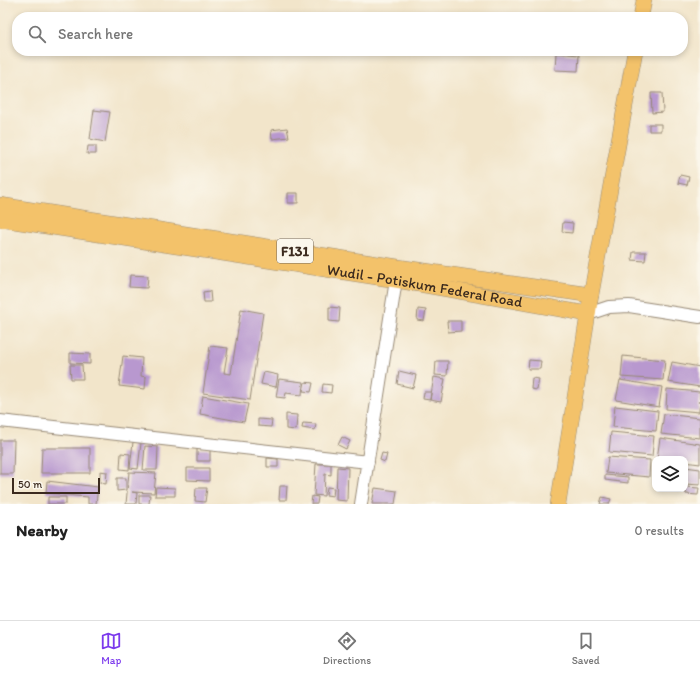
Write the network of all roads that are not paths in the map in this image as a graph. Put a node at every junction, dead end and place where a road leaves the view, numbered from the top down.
1 (644, 0) edge
2 (642, 12) edge
3 (634, 56) edge
4 (0, 205) edge
5 (0, 219) edge
6 (396, 280) junction
7 (591, 295) junction
8 (588, 314) junction
9 (700, 317) edge
10 (0, 421) edge
11 (368, 462) junction
12 (361, 504) edge
13 (558, 504) edge

1 - 2 main road
3 - 7 main road
4 - 7 main road, Wudil - Potiskum Federal Road / F131
5 - 6 main road, Wudil - Potiskum Federal Road / F131
6 - 8 main road, Wudil - Potiskum Federal Road / F131
6 - 11 street
7 - 8 main road
8 - 9 street
8 - 13 main road
10 - 11 street
11 - 12 street

